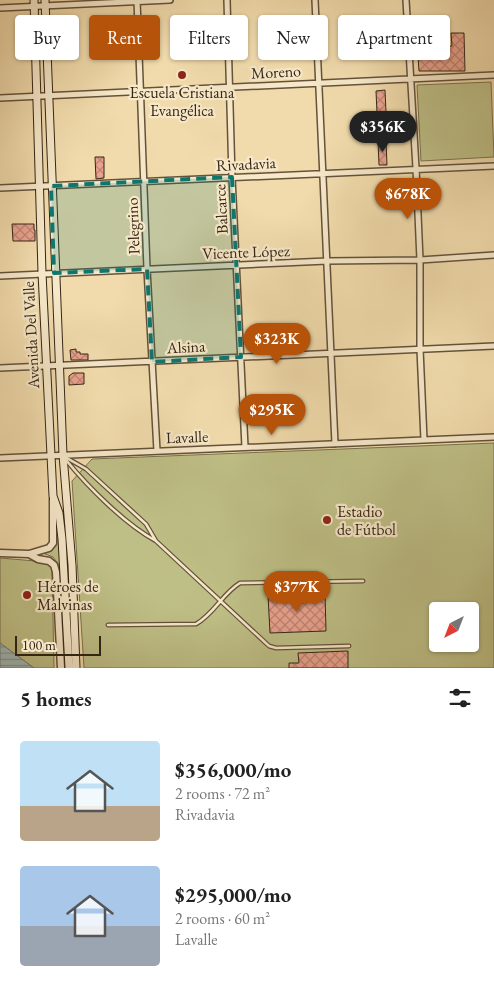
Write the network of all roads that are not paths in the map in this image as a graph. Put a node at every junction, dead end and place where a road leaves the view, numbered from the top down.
1 (170, 0) edge
2 (227, 0) edge
3 (315, 0) edge
4 (406, 0) edge
5 (137, 1) edge
6 (34, 3) edge
7 (45, 3) edge
8 (0, 8) edge
9 (494, 75) edge
10 (411, 80) junction
11 (318, 82) junction
12 (230, 86) junction
13 (140, 91) junction
14 (47, 95) junction
15 (36, 96) junction
16 (0, 98) edge
17 (494, 166) edge
18 (416, 168) junction
19 (323, 173) junction
20 (232, 177) junction
21 (144, 181) junction
22 (40, 186) junction
23 (52, 186) junction
24 (0, 188) edge
25 (494, 255) edge
26 (420, 260) junction
27 (327, 261) junction
28 (237, 265) junction
29 (147, 269) junction
30 (54, 273) junction
31 (42, 274) junction
32 (0, 276) edge
33 (494, 346) edge
34 (420, 349) junction
35 (331, 353) junction
36 (241, 357) junction
37 (152, 362) junction
38 (47, 365) junction
39 (58, 365) junction
40 (0, 368) edge
41 (494, 436) edge
42 (424, 440) junction
43 (335, 444) junction
44 (245, 448) junction
45 (157, 451) junction
46 (51, 456) junction
47 (63, 456) junction
48 (0, 458) edge
49 (53, 496) junction
50 (156, 541) junction
51 (0, 553) edge
52 (29, 554) junction
53 (363, 581) dead end
54 (221, 600) junction
55 (108, 625) dead end
56 (349, 646) dead end
57 (61, 668) edge
58 (68, 668) edge
59 (76, 668) edge

1 - 5 street
2 - 12 street, Balcarce
3 - 11 street
4 - 10 street
5 - 7 street
5 - 13 street, Pelegrino
6 - 7 street
6 - 8 street
6 - 15 main road, Avenida Del Valle
7 - 14 main road, Avenida Del Valle
9 - 10 street, Moreno
10 - 11 street, Moreno
10 - 18 street
11 - 12 street, Moreno
11 - 19 street
12 - 13 street, Moreno
12 - 20 street, Balcarce
13 - 14 street, Moreno
13 - 21 street, Pelegrino
14 - 15 street, Moreno
14 - 23 main road, Avenida Del Valle
15 - 16 street, Moreno
15 - 22 main road, Avenida Del Valle
17 - 18 street, Rivadavia
18 - 19 street, Rivadavia
18 - 26 street
19 - 20 street, Rivadavia
19 - 27 street
20 - 21 street, Rivadavia
20 - 28 street, Balcarce
21 - 23 street, Rivadavia
21 - 29 street, Pelegrino
22 - 23 street, Rivadavia
22 - 24 street, Rivadavia
22 - 31 main road, Avenida Del Valle
23 - 30 main road, Avenida Del Valle
25 - 26 street, Vicente López
26 - 27 street, Vicente López
26 - 34 street
27 - 28 street, Vicente López
27 - 35 street
28 - 29 street, Vicente López
28 - 36 street, Balcarce
29 - 30 street, Vicente López
29 - 37 street, Pelegrino
30 - 31 street, Vicente López
30 - 39 main road, Avenida Del Valle
31 - 32 street, Vicente López
31 - 38 main road, Avenida Del Valle
33 - 34 street, Alsina
34 - 35 street, Alsina
34 - 42 street
35 - 36 street, Alsina
35 - 43 street
36 - 37 street, Alsina
36 - 44 street, Balcarce
37 - 39 street, Alsina
37 - 45 street, Pelegrino
38 - 39 street, Alsina
38 - 40 street, Alsina
38 - 46 main road, Avenida Del Valle
39 - 47 main road, Avenida Del Valle
41 - 42 street, Lavalle
42 - 43 street, Lavalle
43 - 44 street, Lavalle
44 - 45 street, Lavalle
45 - 47 street, Lavalle
46 - 47 street, Lavalle
46 - 48 street, Lavalle
46 - 49 main road, Avenida Del Valle
47 - 50 lane
47 - 50 lane
47 - 59 main road, Avenida Del Valle
49 - 52 street
49 - 58 main road, Avenida Del Valle
50 - 54 lane
51 - 52 street
52 - 57 street
53 - 54 lane
54 - 55 lane
54 - 56 lane

